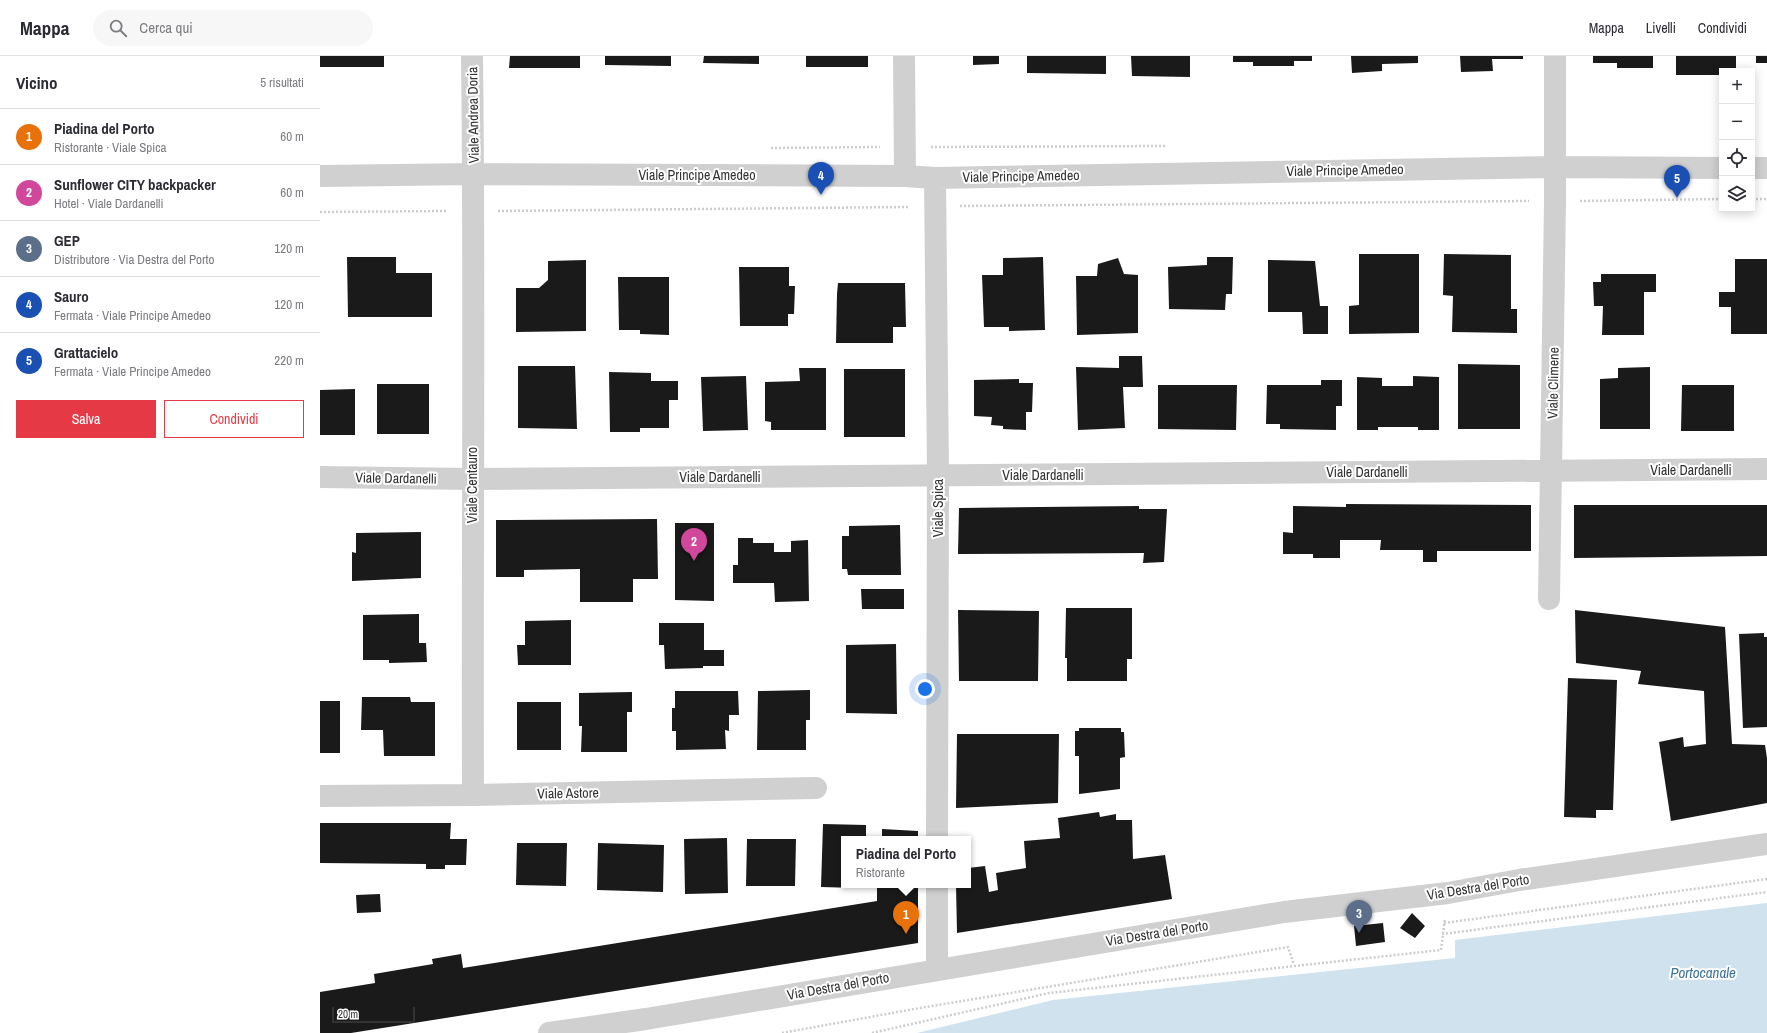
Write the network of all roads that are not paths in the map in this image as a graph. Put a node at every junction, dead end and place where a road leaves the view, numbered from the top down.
1 (472, 56) edge
2 (904, 56) edge
3 (1555, 56) edge
4 (1555, 167) junction
5 (1719, 168) edge
6 (1755, 168) edge
7 (1767, 168) edge
8 (474, 174) junction
9 (320, 176) edge
10 (905, 176) junction
11 (935, 178) junction
12 (1767, 469) edge
13 (1552, 471) junction
14 (938, 475) junction
15 (320, 477) edge
16 (472, 479) junction
17 (1549, 599) dead end
18 (816, 788) dead end
19 (473, 795) junction
20 (320, 796) edge
21 (937, 836) edge
22 (1767, 844) edge
23 (937, 888) edge
24 (937, 969) junction
25 (549, 1033) edge

1 - 8 street, Viale Andrea Doria
2 - 10 street
3 - 4 street, Viale Climene
4 - 5 street, Viale Principe Amedeo
4 - 11 street, Viale Principe Amedeo
4 - 13 street, Viale Climene
6 - 7 street
8 - 9 street, Viale Principe Amedeo
8 - 10 street, Viale Principe Amedeo
8 - 16 street, Viale Centauro
10 - 11 street, Viale Principe Amedeo
11 - 14 street, Viale Spica
12 - 13 street, Viale Dardanelli
13 - 14 street, Viale Dardanelli
13 - 17 street, Viale Climene
14 - 16 street, Viale Dardanelli
14 - 21 street, Viale Spica
15 - 16 street, Viale Dardanelli
16 - 19 street, Viale Centauro
18 - 19 street, Viale Astore
19 - 20 street, Viale Astore
22 - 24 street, Via Destra del Porto
23 - 24 street
24 - 25 street, Via Destra del Porto

